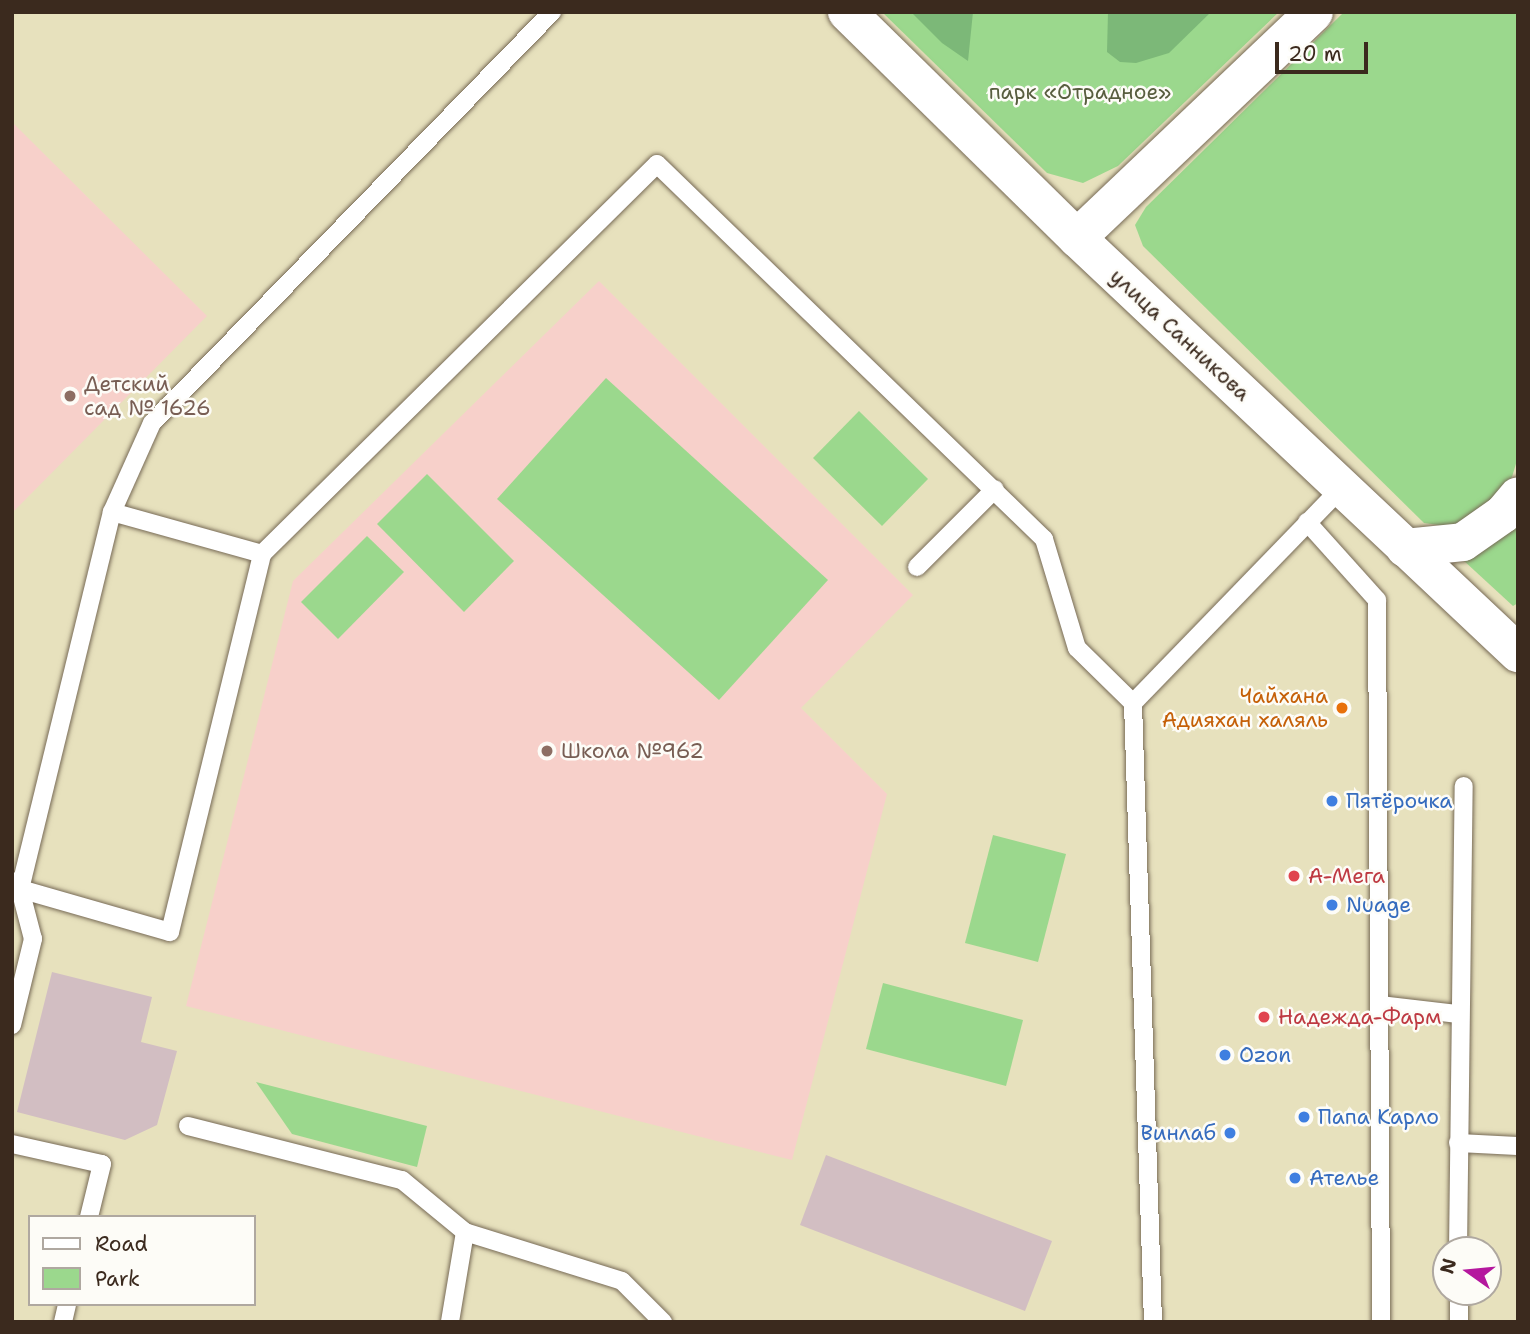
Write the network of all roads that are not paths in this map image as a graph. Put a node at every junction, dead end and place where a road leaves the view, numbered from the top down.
1 (847, 12) edge
2 (1314, 12) edge
3 (544, 15) edge
4 (1077, 238) junction
5 (1342, 487) junction
6 (995, 489) junction
7 (1518, 496) edge
8 (112, 512) junction
9 (1307, 522) junction
10 (1405, 548) junction
11 (262, 554) junction
12 (917, 567) dead end
13 (1518, 653) edge
14 (1133, 703) junction
15 (1464, 786) dead end
16 (16, 885) edge
17 (1380, 1005) junction
18 (1458, 1014) junction
19 (12, 1025) edge
20 (188, 1126) dead end
21 (1458, 1143) junction
22 (12, 1144) edge
23 (1518, 1146) edge
24 (89, 1215) edge
25 (465, 1232) junction
26 (1458, 1236) edge
27 (450, 1322) edge
28 (663, 1322) edge
29 (1153, 1322) edge
30 (1381, 1322) edge

1 - 4 street, улица Санникова
2 - 4 street
3 - 8 lane
4 - 5 street, улица Санникова
5 - 9 lane
5 - 10 street, улица Санникова
6 - 11 lane
6 - 12 lane
6 - 14 lane
7 - 10 street
8 - 11 lane
8 - 16 lane
9 - 14 lane
9 - 17 lane
10 - 13 street, улица Санникова
11 - 16 lane
14 - 29 lane
15 - 18 lane
16 - 19 lane
17 - 18 lane
17 - 30 lane
18 - 21 lane
20 - 25 lane
21 - 23 lane
21 - 26 lane
22 - 24 lane
25 - 27 lane
25 - 28 lane

